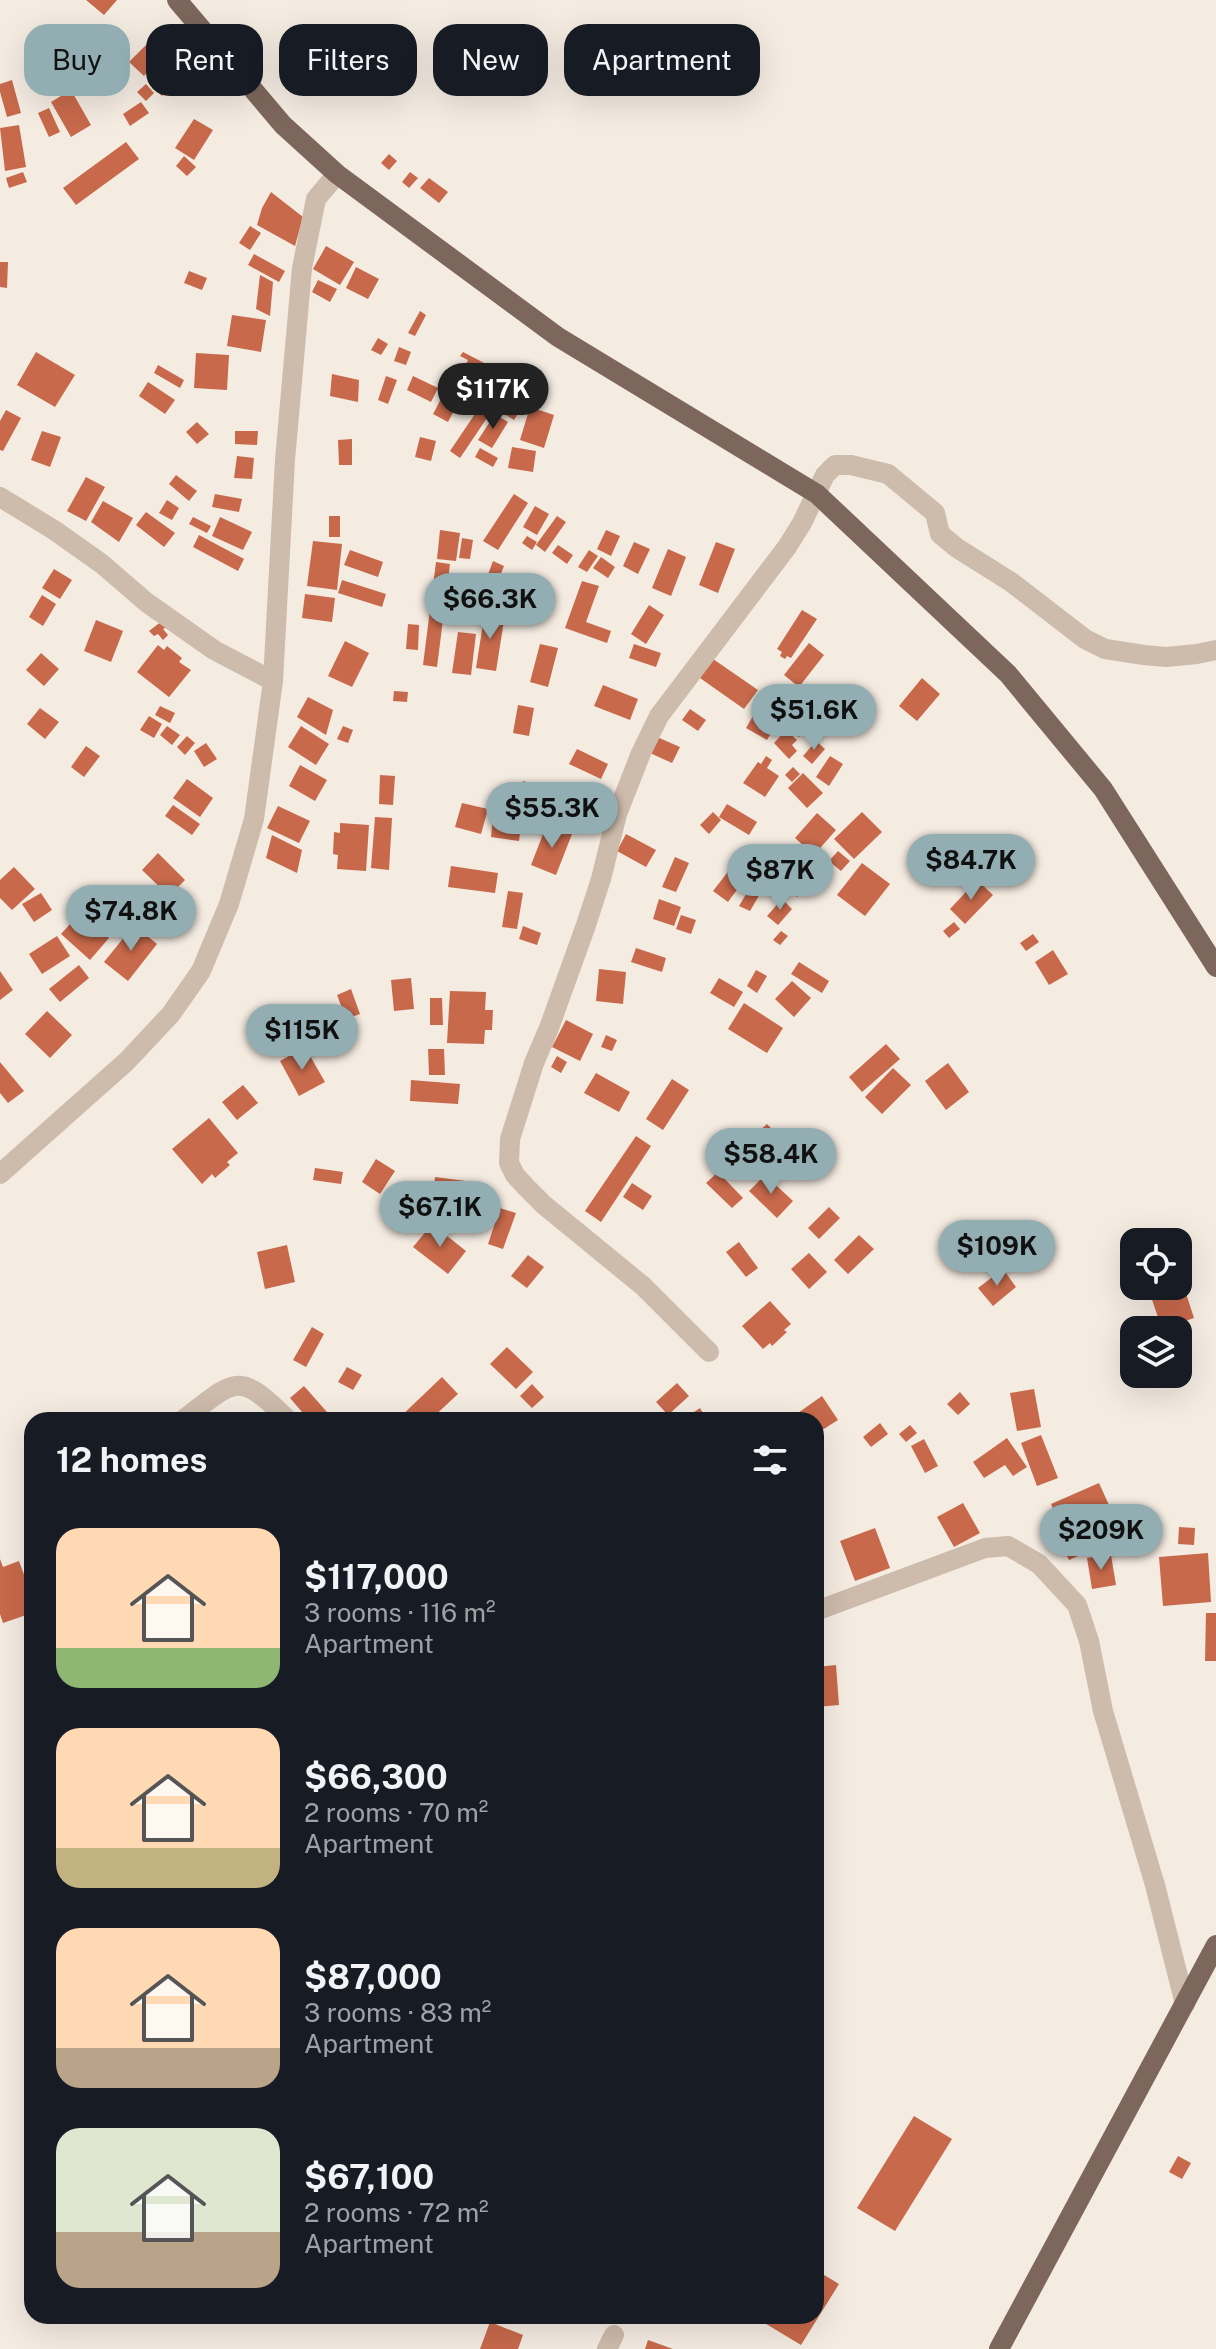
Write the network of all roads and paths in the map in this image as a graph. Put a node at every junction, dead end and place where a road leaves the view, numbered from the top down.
1 (177, 0) edge
2 (337, 174) junction
3 (817, 494) junction
4 (0, 497) edge
5 (1216, 650) edge
6 (273, 681) junction
7 (1216, 967) edge
8 (0, 1174) edge
9 (709, 1352) dead end
10 (194, 1412) edge
11 (279, 1412) edge
12 (824, 1608) edge
13 (1216, 1945) edge
14 (1185, 2004) junction
15 (999, 2349) edge

1 - 2 main road
2 - 3 main road
2 - 6 street
3 - 5 street
3 - 7 main road
3 - 9 street
4 - 6 street
6 - 8 street
10 - 11 street
12 - 14 street
13 - 14 main road
14 - 15 main road

